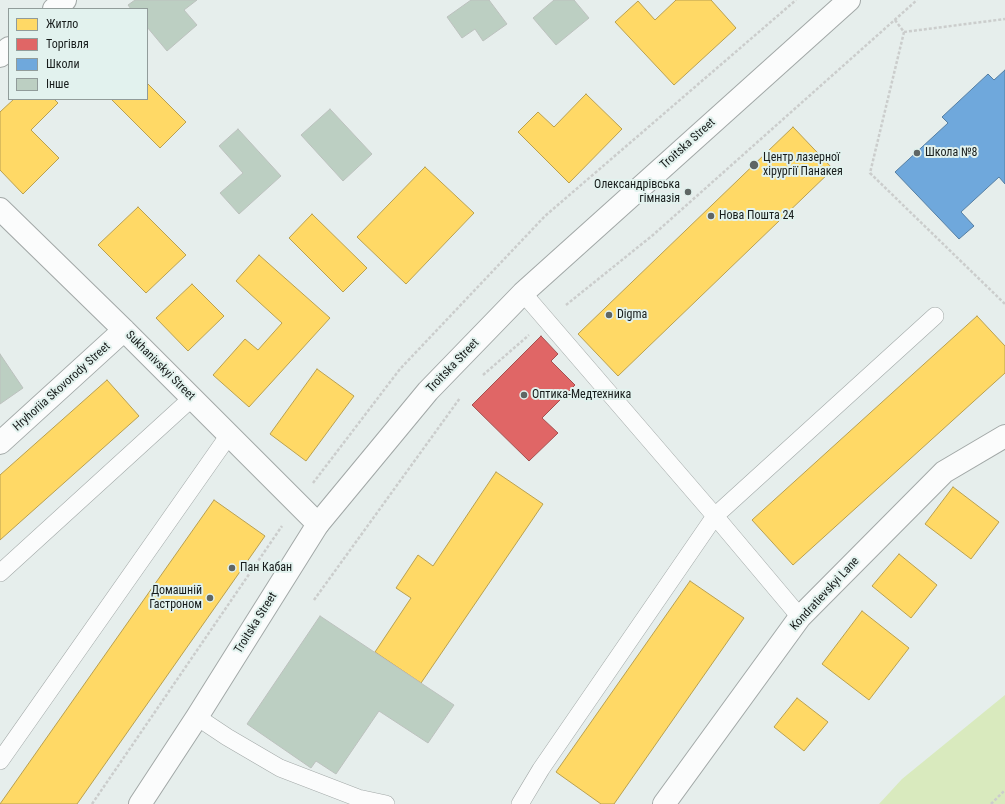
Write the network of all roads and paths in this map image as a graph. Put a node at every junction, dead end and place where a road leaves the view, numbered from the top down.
1 (65, 0) edge
2 (848, 0) edge
3 (917, 0) edge
4 (55, 8) edge
5 (1005, 19) edge
6 (895, 20) junction
7 (904, 32) junction
8 (8, 49) edge
9 (0, 56) edge
10 (0, 209) edge
11 (523, 292) junction
12 (1005, 304) edge
13 (935, 316) dead end
14 (547, 320) junction
15 (124, 330) junction
16 (479, 378) dead end
17 (463, 394) dead end
18 (192, 398) junction
19 (229, 435) junction
20 (1005, 436) edge
21 (0, 443) edge
22 (715, 516) junction
23 (318, 524) junction
24 (0, 572) edge
25 (314, 600) dead end
26 (800, 617) junction
27 (197, 717) junction
28 (0, 761) edge
29 (1005, 790) edge
30 (140, 804) edge
31 (386, 804) edge
32 (520, 804) edge
33 (664, 804) edge
34 (991, 804) edge

1 - 4 street
2 - 11 street, Troitska Street
3 - 6 path
5 - 7 path
6 - 7 path
6 - 14 path
7 - 12 path
8 - 9 street
10 - 15 street, Sukhanivskyi Street
11 - 14 lane
11 - 23 street, Troitska Street
13 - 22 lane
14 - 16 path
14 - 22 lane
15 - 18 street, Sukhanivskyi Street
15 - 21 street, Hryhoriia Skovorody Street
17 - 25 path
18 - 19 street, Sukhanivskyi Street
18 - 24 lane
19 - 23 street, Sukhanivskyi Street
19 - 28 lane
20 - 26 street, Kondratievskyi Lane
22 - 26 lane
22 - 32 lane
23 - 27 street, Troitska Street
26 - 33 street, Kondratievskyi Lane
27 - 30 street, Troitska Street
27 - 31 lane
29 - 34 path

